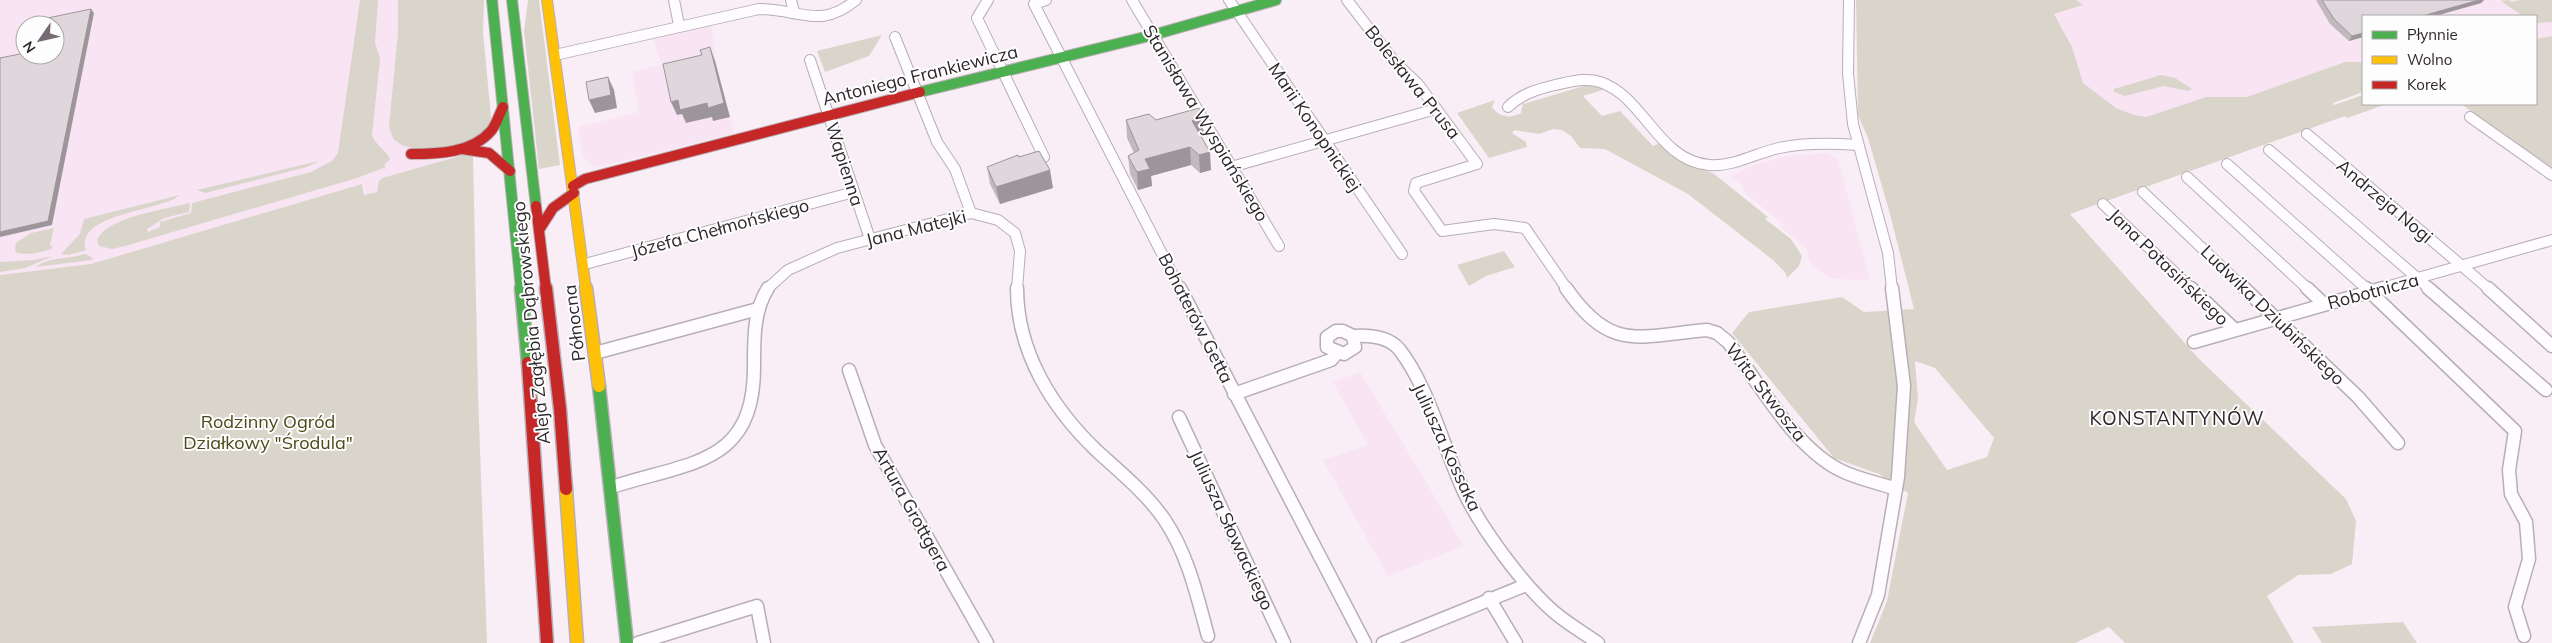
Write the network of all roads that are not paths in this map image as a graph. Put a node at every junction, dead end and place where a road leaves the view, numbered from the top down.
1 (492, 0) edge
2 (512, 0) edge
3 (547, 0) edge
4 (674, 0) edge
5 (792, 0) edge
6 (856, 0) edge
7 (988, 0) edge
8 (1046, 0) edge
9 (1132, 0) edge
10 (1229, 0) edge
11 (1276, 0) edge
12 (1348, 0) edge
13 (1849, 0) edge
14 (794, 12) junction
15 (1237, 12) junction
16 (679, 26) junction
17 (1153, 35) junction
18 (895, 37) dead end
19 (555, 55) junction
20 (1062, 57) junction
21 (810, 60) dead end
22 (1003, 71) junction
23 (916, 94) junction
24 (503, 107) junction
25 (1508, 107) dead end
26 (1436, 109) junction
27 (829, 116) junction
28 (2470, 117) dead end
29 (2307, 134) dead end
30 (1325, 140) junction
31 (1858, 145) junction
32 (458, 149) junction
33 (2269, 150) dead end
34 (411, 154) dead end
35 (1044, 156) edge
36 (1477, 164) joint
37 (2227, 164) dead end
38 (1231, 167) junction
39 (510, 172) junction
40 (2552, 175) edge
41 (2187, 177) dead end
42 (574, 190) junction
43 (854, 192) junction
44 (2143, 192) dead end
45 (543, 193) junction
46 (2103, 204) dead end
47 (971, 213) junction
48 (539, 230) junction
49 (870, 239) junction
50 (2552, 240) edge
51 (1279, 246) dead end
52 (1402, 254) dead end
53 (585, 264) junction
54 (2464, 267) junction
55 (2417, 279) junction
56 (2370, 292) junction
57 (2324, 304) junction
58 (758, 309) junction
59 (2277, 319) junction
60 (2235, 330) junction
61 (1353, 336) junction
62 (2194, 342) dead end
63 (2552, 346) edge
64 (595, 353) junction
65 (1337, 354) junction
66 (849, 370) dead end
67 (2546, 390) dead end
68 (1234, 394) junction
69 (1179, 418) dead end
70 (2398, 442) dead end
71 (612, 487) junction
72 (1896, 489) junction
73 (1526, 585) junction
74 (1489, 598) junction
75 (1208, 636) dead end
76 (2524, 636) dead end
77 (547, 643) edge
78 (577, 643) edge
79 (627, 643) edge
80 (638, 643) edge
81 (764, 643) edge
82 (988, 643) edge
83 (1284, 643) edge
84 (1365, 643) edge
85 (1383, 643) edge
86 (1516, 643) edge
87 (1598, 643) edge
88 (1859, 643) edge

1 - 24 main road, Aleja Zagłębia Dąbrowskiego
2 - 45 main road, Aleja Zagłębia Dąbrowskiego
3 - 19 main road, Północna
4 - 16 street
5 - 14 street
6 - 14 street
7 - 22 street
8 - 20 street, Bohaterów Getta
9 - 17 street, Stanisława Wyspiańskiego
10 - 15 street, Marii Konopnickiej
11 - 15 main road, Antoniego Frankiewicza
12 - 26 street, Bolesława Prusa
13 - 31 street
14 - 16 street
15 - 17 main road, Antoniego Frankiewicza
15 - 30 street, Marii Konopnickiej
16 - 19 street
17 - 20 main road, Antoniego Frankiewicza
17 - 38 street, Stanisława Wyspiańskiego
18 - 23 street
19 - 42 main road, Północna
20 - 22 main road, Antoniego Frankiewicza
20 - 68 street, Bohaterów Getta
21 - 27 street, Wapienna
22 - 23 main road, Antoniego Frankiewicza
22 - 35 street
23 - 27 main road, Antoniego Frankiewicza
23 - 47 street
24 - 32 main road
24 - 39 main road, Aleja Zagłębia Dąbrowskiego
25 - 31 street
26 - 30 street
26 - 36 street, Bolesława Prusa
27 - 42 main road, Antoniego Frankiewicza
27 - 43 street, Wapienna
28 - 40 street
29 - 54 street, Andrzeja Nogi
30 - 38 street
30 - 52 street, Marii Konopnickiej
31 - 72 street
32 - 34 main road
32 - 39 main road
33 - 55 street
36 - 72 street, Wita Stwosza
37 - 56 street
38 - 51 street, Stanisława Wyspiańskiego
39 - 77 main road, Aleja Zagłębia Dąbrowskiego
41 - 57 street
42 - 45 main road
42 - 48 main road
42 - 53 main road, Północna
43 - 49 street, Wapienna
43 - 53 street, Józefa Chełmońskiego
44 - 59 street, Ludwika Dziubińskiego
45 - 48 main road, Aleja Zagłębia Dąbrowskiego
46 - 60 street, Jana Potasińskiego
47 - 49 street, Jana Matejki
47 - 75 street, Jana Matejki
48 - 78 main road, Aleja Zagłębia Dąbrowskiego
49 - 58 street, Jana Matejki
50 - 54 street, Robotnicza
53 - 64 main road, Północna
54 - 55 street, Robotnicza
54 - 63 street, Andrzeja Nogi
55 - 56 street, Robotnicza
55 - 67 street
56 - 57 street, Robotnicza
56 - 76 street
57 - 59 street, Robotnicza
58 - 64 street
58 - 71 street, Jana Matejki
59 - 60 street, Robotnicza
59 - 70 street, Ludwika Dziubińskiego
60 - 62 street, Robotnicza
61 - 65 street
61 - 65 street
61 - 73 street, Juliusza Kossaka
64 - 71 main road, Północna
65 - 68 street
66 - 82 street, Artura Grottgera
68 - 84 street, Bohaterów Getta
69 - 83 street, Juliusza Słowackiego
71 - 79 main road, Północna
72 - 88 street
73 - 74 street
73 - 87 street, Juliusza Kossaka
74 - 85 street
74 - 86 street
80 - 81 street

